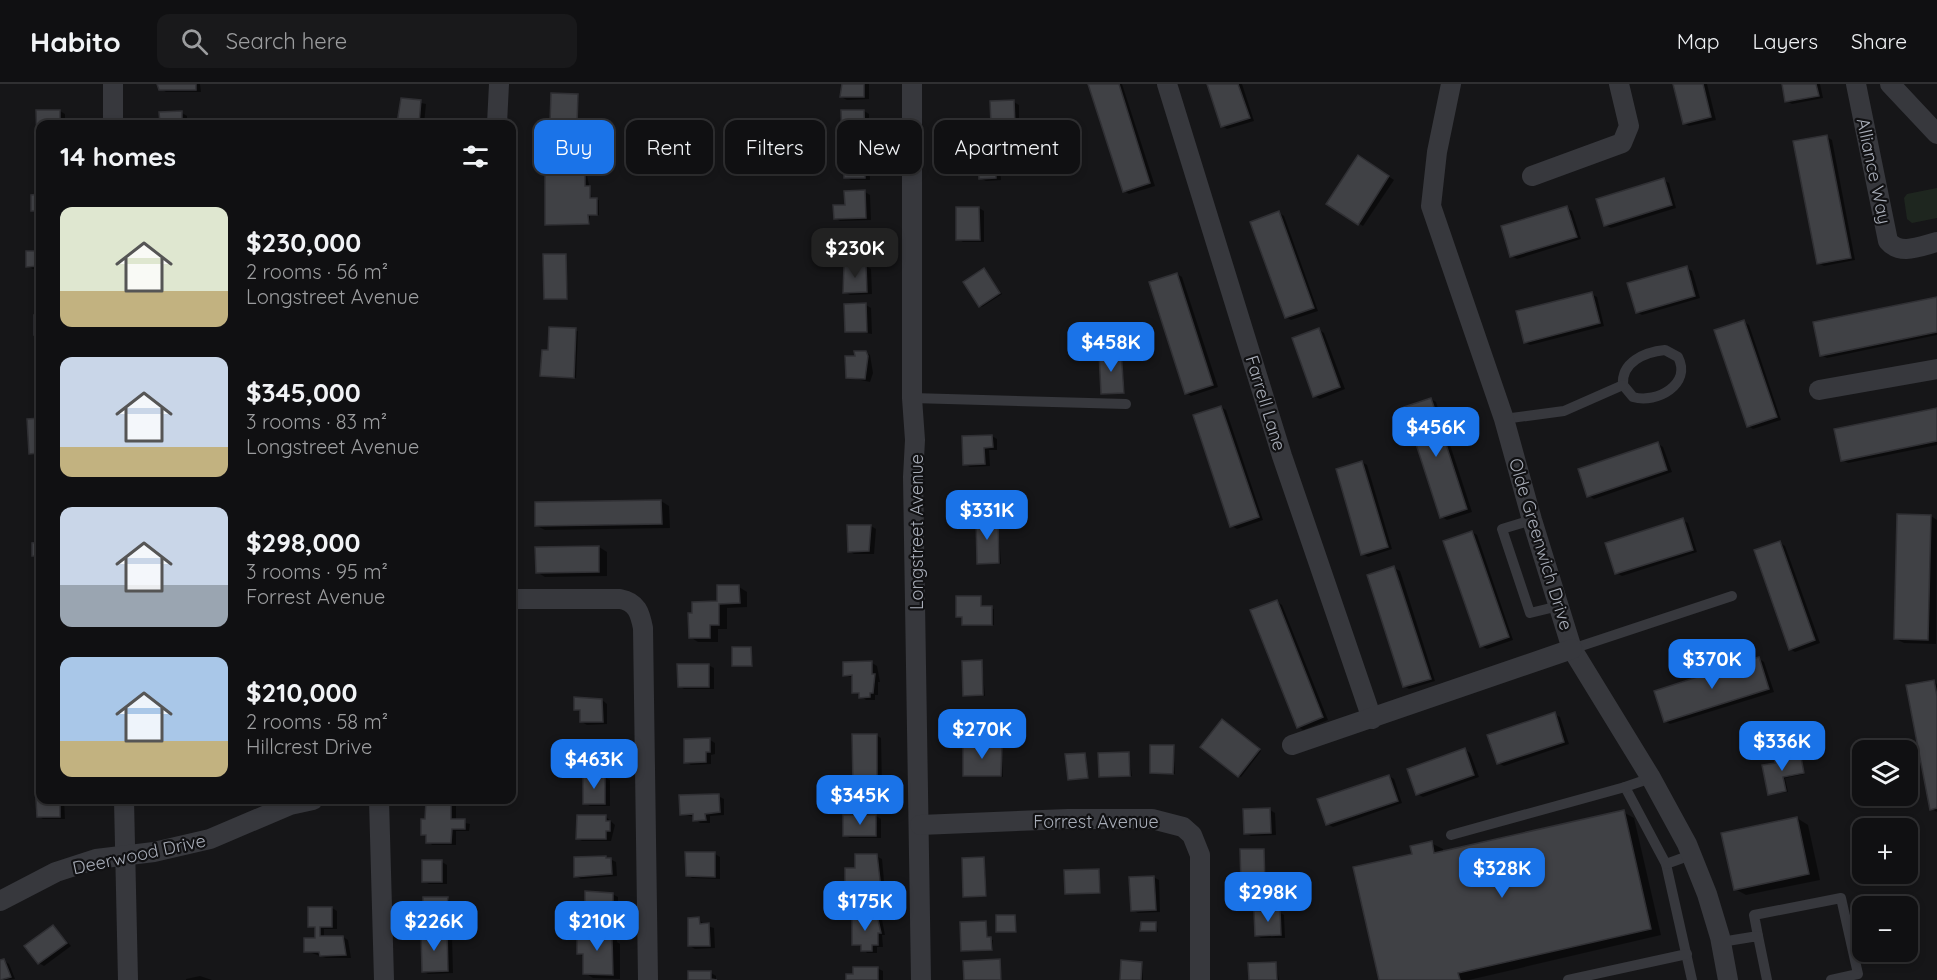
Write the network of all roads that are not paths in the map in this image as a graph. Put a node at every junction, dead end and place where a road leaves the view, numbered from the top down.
1 (113, 84) edge
2 (499, 84) edge
3 (912, 84) edge
4 (1167, 84) edge
5 (1451, 84) edge
6 (1619, 84) edge
7 (1856, 84) edge
8 (1890, 84) edge
9 (113, 120) edge
10 (497, 120) edge
11 (1937, 134) edge
12 (1532, 176) dead end
13 (1937, 242) edge
14 (1937, 369) edge
15 (1623, 385) junction
16 (1819, 390) dead end
17 (912, 398) junction
18 (1126, 405) dead end
19 (1504, 419) junction
20 (1532, 520) junction
21 (1732, 596) dead end
22 (516, 599) edge
23 (1559, 606) junction
24 (1572, 649) junction
25 (1372, 719) junction
26 (1293, 745) dead end
27 (1651, 778) junction
28 (1625, 787) junction
29 (124, 804) edge
30 (297, 804) edge
31 (379, 804) edge
32 (920, 825) junction
33 (1450, 835) dead end
34 (1691, 855) junction
35 (125, 857) junction
36 (1666, 864) junction
37 (0, 901) edge
38 (1758, 936) junction
39 (1721, 942) junction
40 (1687, 954) junction
41 (1860, 977) edge
42 (128, 980) edge
43 (384, 980) edge
44 (648, 980) edge
45 (921, 980) edge
46 (1200, 980) edge
47 (1568, 980) edge
48 (1692, 980) edge
49 (1728, 980) edge
50 (1767, 980) edge
51 (1831, 980) edge

1 - 9 street
2 - 10 street
3 - 17 street, Longstreet Avenue
4 - 25 street, Farrell Lane
5 - 19 street, Olde Greenwich Drive
6 - 12 street
7 - 13 street, Alliance Way
8 - 11 street
14 - 16 street
15 - 15 lane
15 - 19 lane
17 - 18 lane
17 - 32 street, Longstreet Avenue
19 - 20 street, Olde Greenwich Drive
20 - 23 street, Olde Greenwich Drive
20 - 23 lane
21 - 24 lane
22 - 44 street
23 - 24 street, Olde Greenwich Drive
24 - 25 street
24 - 27 street, Olde Greenwich Drive
25 - 26 street
27 - 28 lane
27 - 34 street, Olde Greenwich Drive
28 - 33 lane
28 - 36 lane
29 - 35 street
30 - 35 street, Deerwood Drive
31 - 43 street
32 - 45 street, Longstreet Avenue
32 - 46 street, Forrest Avenue
34 - 36 lane
34 - 39 street, Olde Greenwich Drive
35 - 37 street, Deerwood Drive
35 - 42 street
36 - 40 lane
38 - 39 lane
38 - 41 lane
38 - 50 lane
39 - 49 street, Olde Greenwich Drive
40 - 47 lane
40 - 48 lane
41 - 51 lane

